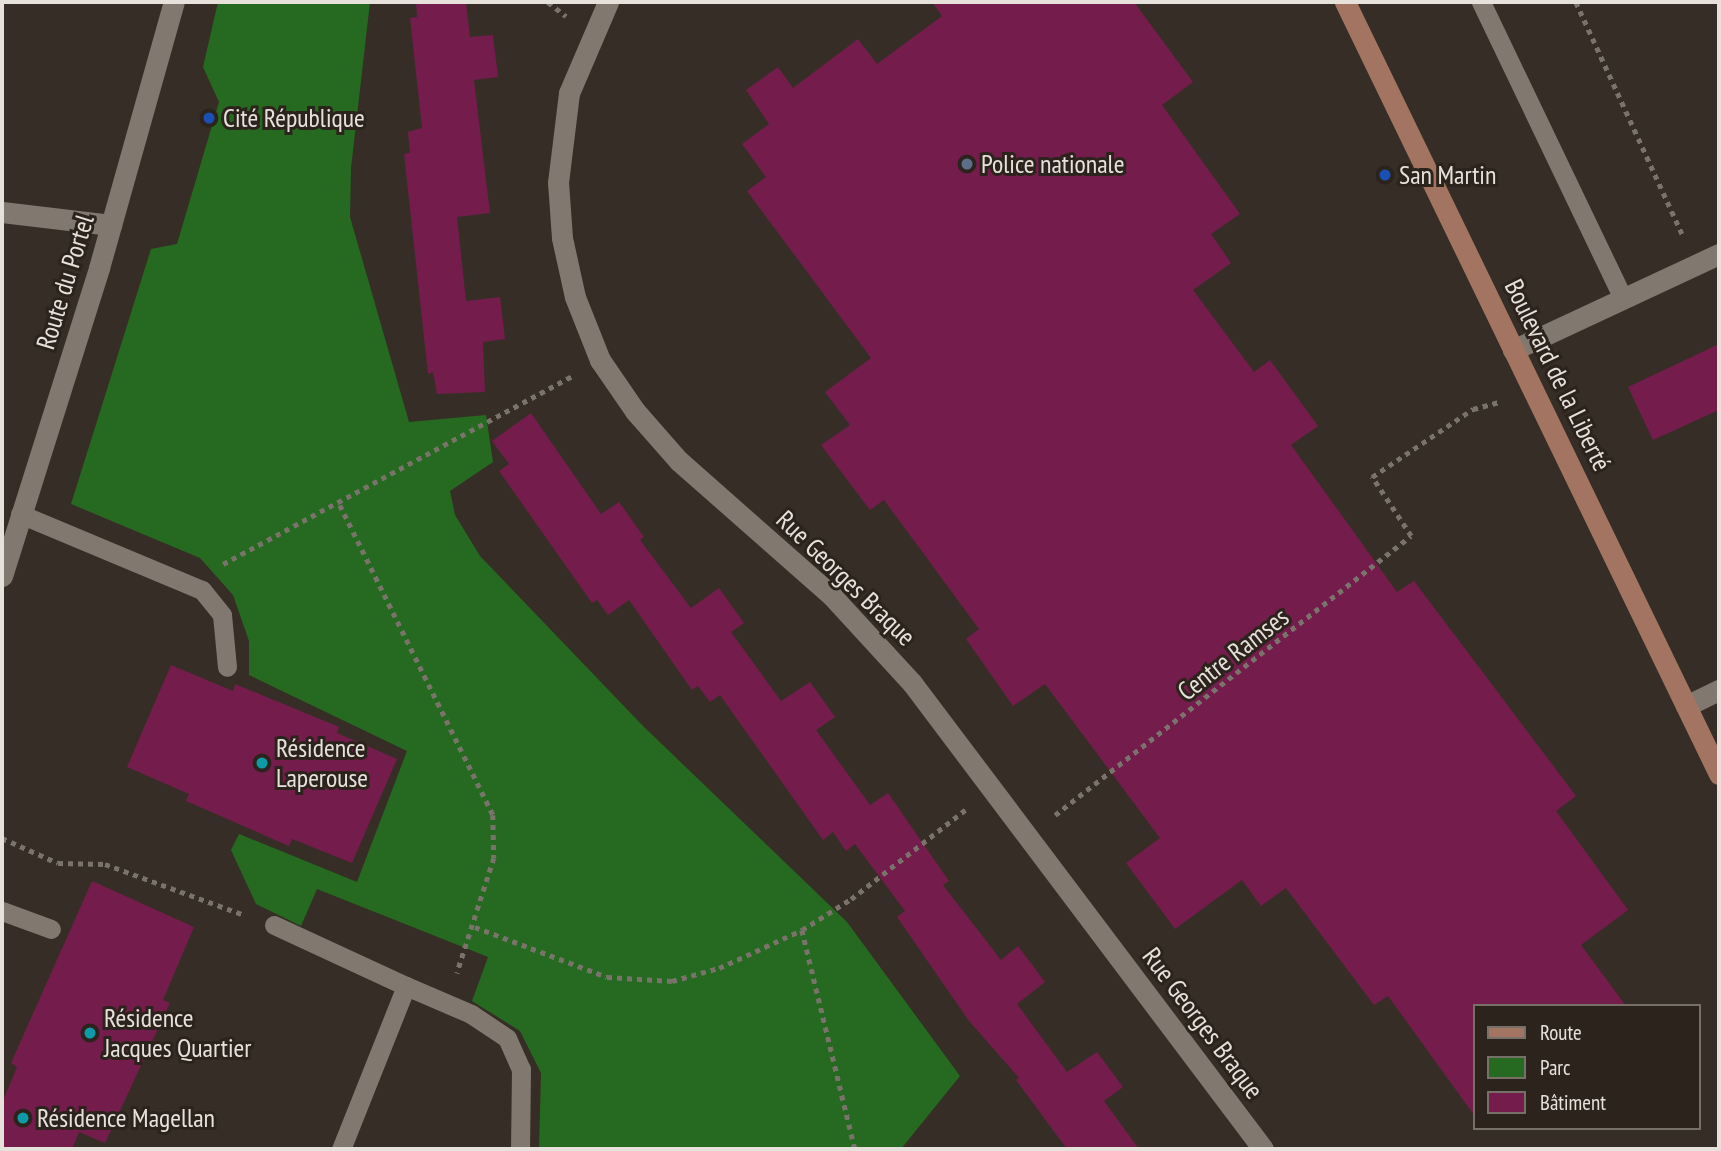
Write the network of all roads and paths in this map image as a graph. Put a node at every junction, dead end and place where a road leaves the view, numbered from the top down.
1 (174, 2) edge
2 (608, 2) edge
3 (1345, 2) edge
4 (1481, 2) edge
5 (1576, 2) edge
6 (2, 212) edge
7 (111, 225) junction
8 (1719, 254) edge
9 (1696, 265) junction
10 (1623, 299) junction
11 (1513, 350) junction
12 (600, 360) junction
13 (1535, 392) junction
14 (340, 505) junction
15 (20, 514) junction
16 (2, 576) edge
17 (188, 581) junction
18 (227, 667) dead end
19 (1719, 690) edge
20 (1686, 706) junction
21 (1719, 774) edge
22 (993, 788) junction
23 (1071, 804) dead end
24 (2, 838) edge
25 (2, 911) edge
26 (274, 925) joint
27 (475, 927) junction
28 (51, 929) dead end
29 (802, 930) junction
30 (406, 986) junction
31 (446, 1002) junction
32 (341, 1149) edge
33 (520, 1149) edge
34 (855, 1149) edge
35 (1263, 1149) edge

1 - 7 street, Route du Portel
2 - 12 street, Rue Georges Braque
3 - 11 main road, Boulevard de la Liberté
4 - 10 lane
5 - 9 path
6 - 7 street
7 - 15 street, Route du Portel
8 - 9 street
9 - 10 street
10 - 11 street
11 - 13 main road, Boulevard de la Liberté
12 - 14 path
12 - 22 street, Rue Georges Braque
13 - 20 main road, Boulevard de la Liberté
13 - 23 path, Centre Ramses
14 - 17 path
14 - 27 path
15 - 16 street, Route du Portel
15 - 17 lane
17 - 18 lane
19 - 20 street
20 - 21 main road, Boulevard de la Liberté
22 - 29 path
22 - 35 street, Rue Georges Braque
24 - 26 path
25 - 28 lane
26 - 30 lane
27 - 29 path
27 - 31 path
29 - 34 path
30 - 31 lane
30 - 32 lane
31 - 33 lane

